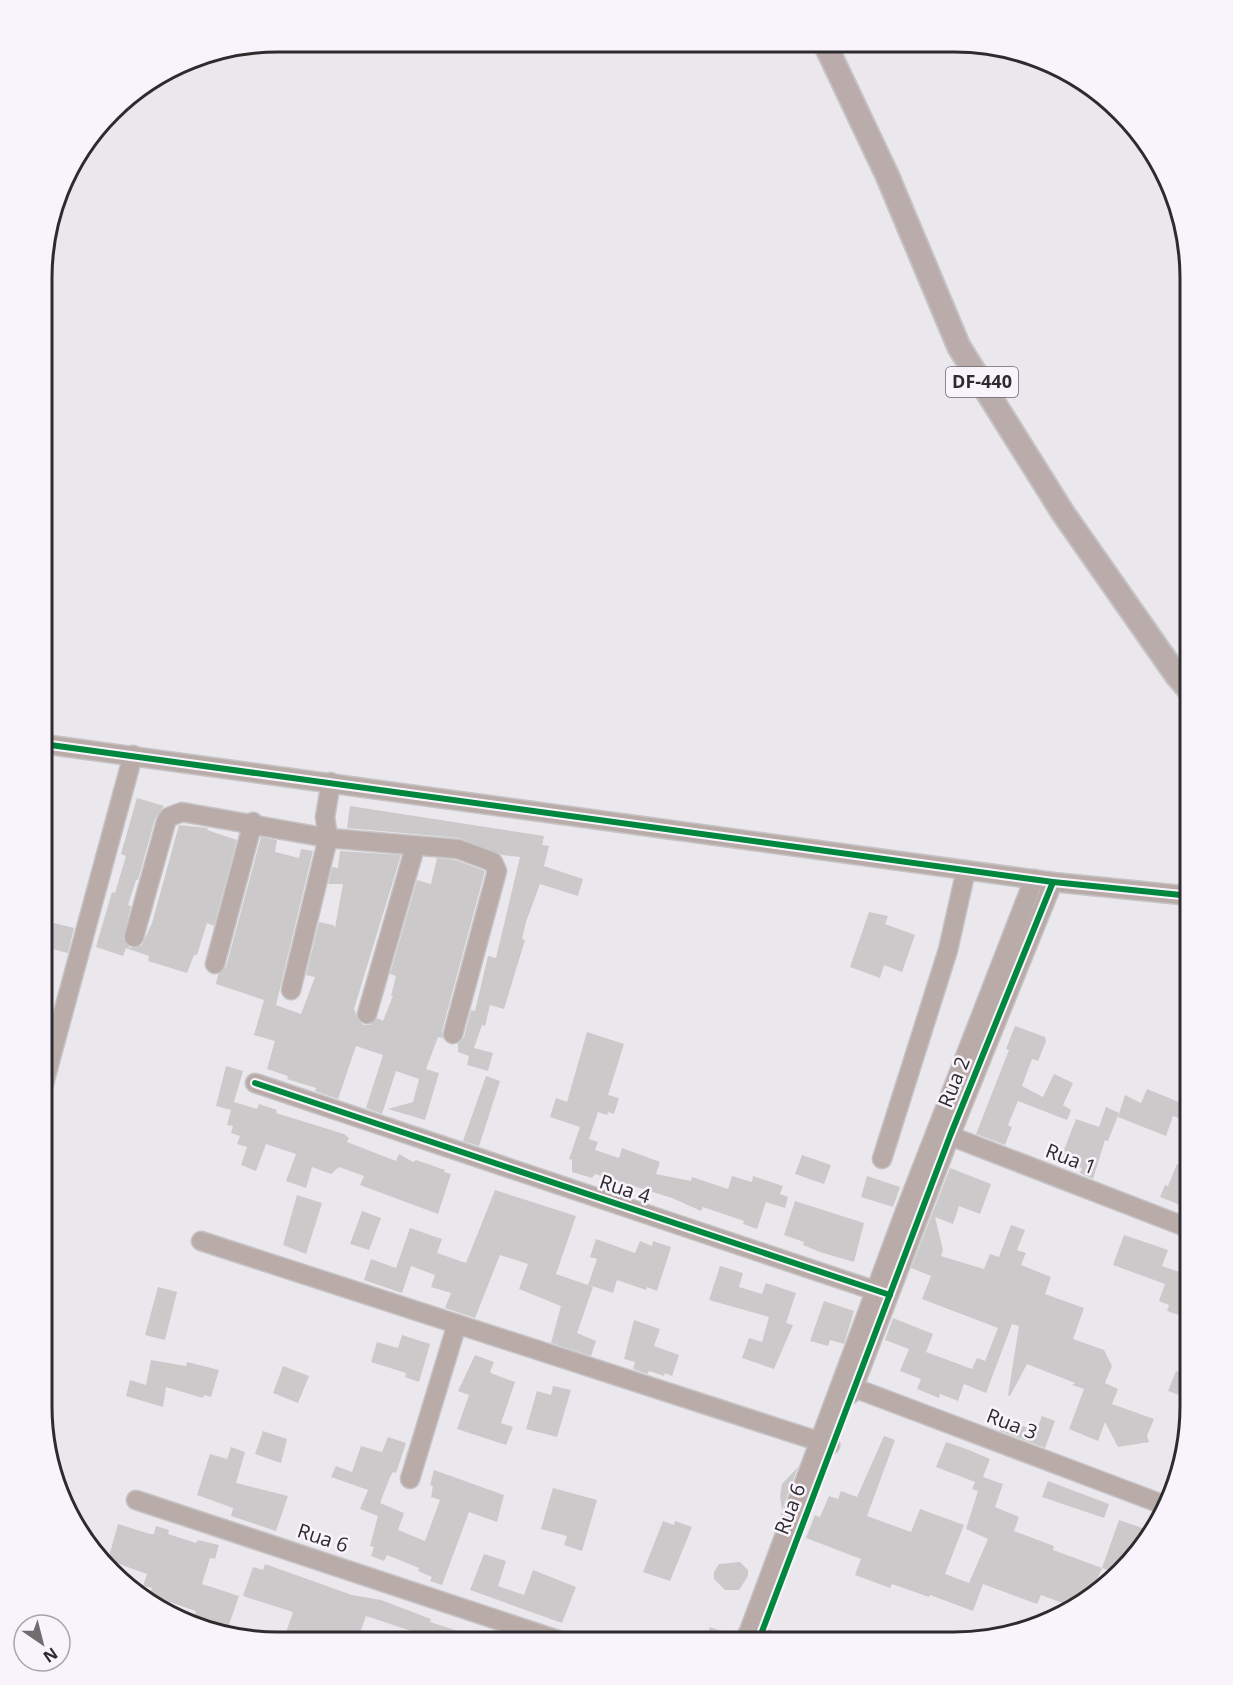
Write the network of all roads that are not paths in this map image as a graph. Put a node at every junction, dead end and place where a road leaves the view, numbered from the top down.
1 (829, 52) edge
2 (1180, 679) edge
3 (52, 745) edge
4 (133, 755) junction
5 (331, 782) junction
6 (253, 822) junction
7 (328, 838) junction
8 (415, 847) junction
9 (966, 870) junction
10 (1034, 879) junction
11 (1053, 882) junction
12 (1180, 895) edge
13 (134, 937) dead end
14 (215, 964) dead end
15 (291, 990) dead end
16 (996, 1002) junction
17 (367, 1014) dead end
18 (453, 1034) dead end
19 (52, 1054) edge
20 (255, 1083) dead end
21 (943, 1134) junction
22 (882, 1159) dead end
23 (1180, 1225) edge
24 (201, 1241) dead end
25 (882, 1293) junction
26 (457, 1324) junction
27 (848, 1386) junction
28 (826, 1444) junction
29 (410, 1479) dead end
30 (136, 1500) dead end
31 (1159, 1503) edge
32 (534, 1632) edge
33 (759, 1632) edge

1 - 2 main road, DF-440
3 - 4 street
4 - 5 street
4 - 19 street
5 - 7 street
5 - 9 street
6 - 7 street
6 - 13 street
6 - 14 street
7 - 8 street
7 - 15 street
8 - 17 street
8 - 18 street
9 - 10 street
9 - 22 street
10 - 11 street
10 - 16 street, Rua 2
11 - 12 street
11 - 16 street, Rua 2
16 - 21 street, Rua 2
20 - 25 street, Rua 4
21 - 23 street, Rua 1
21 - 25 street, Rua 2
24 - 26 street
25 - 27 street
26 - 28 street
26 - 29 street
27 - 28 street, Rua 6
27 - 31 street, Rua 3
28 - 33 street, Rua 6
30 - 32 street, Rua 6

